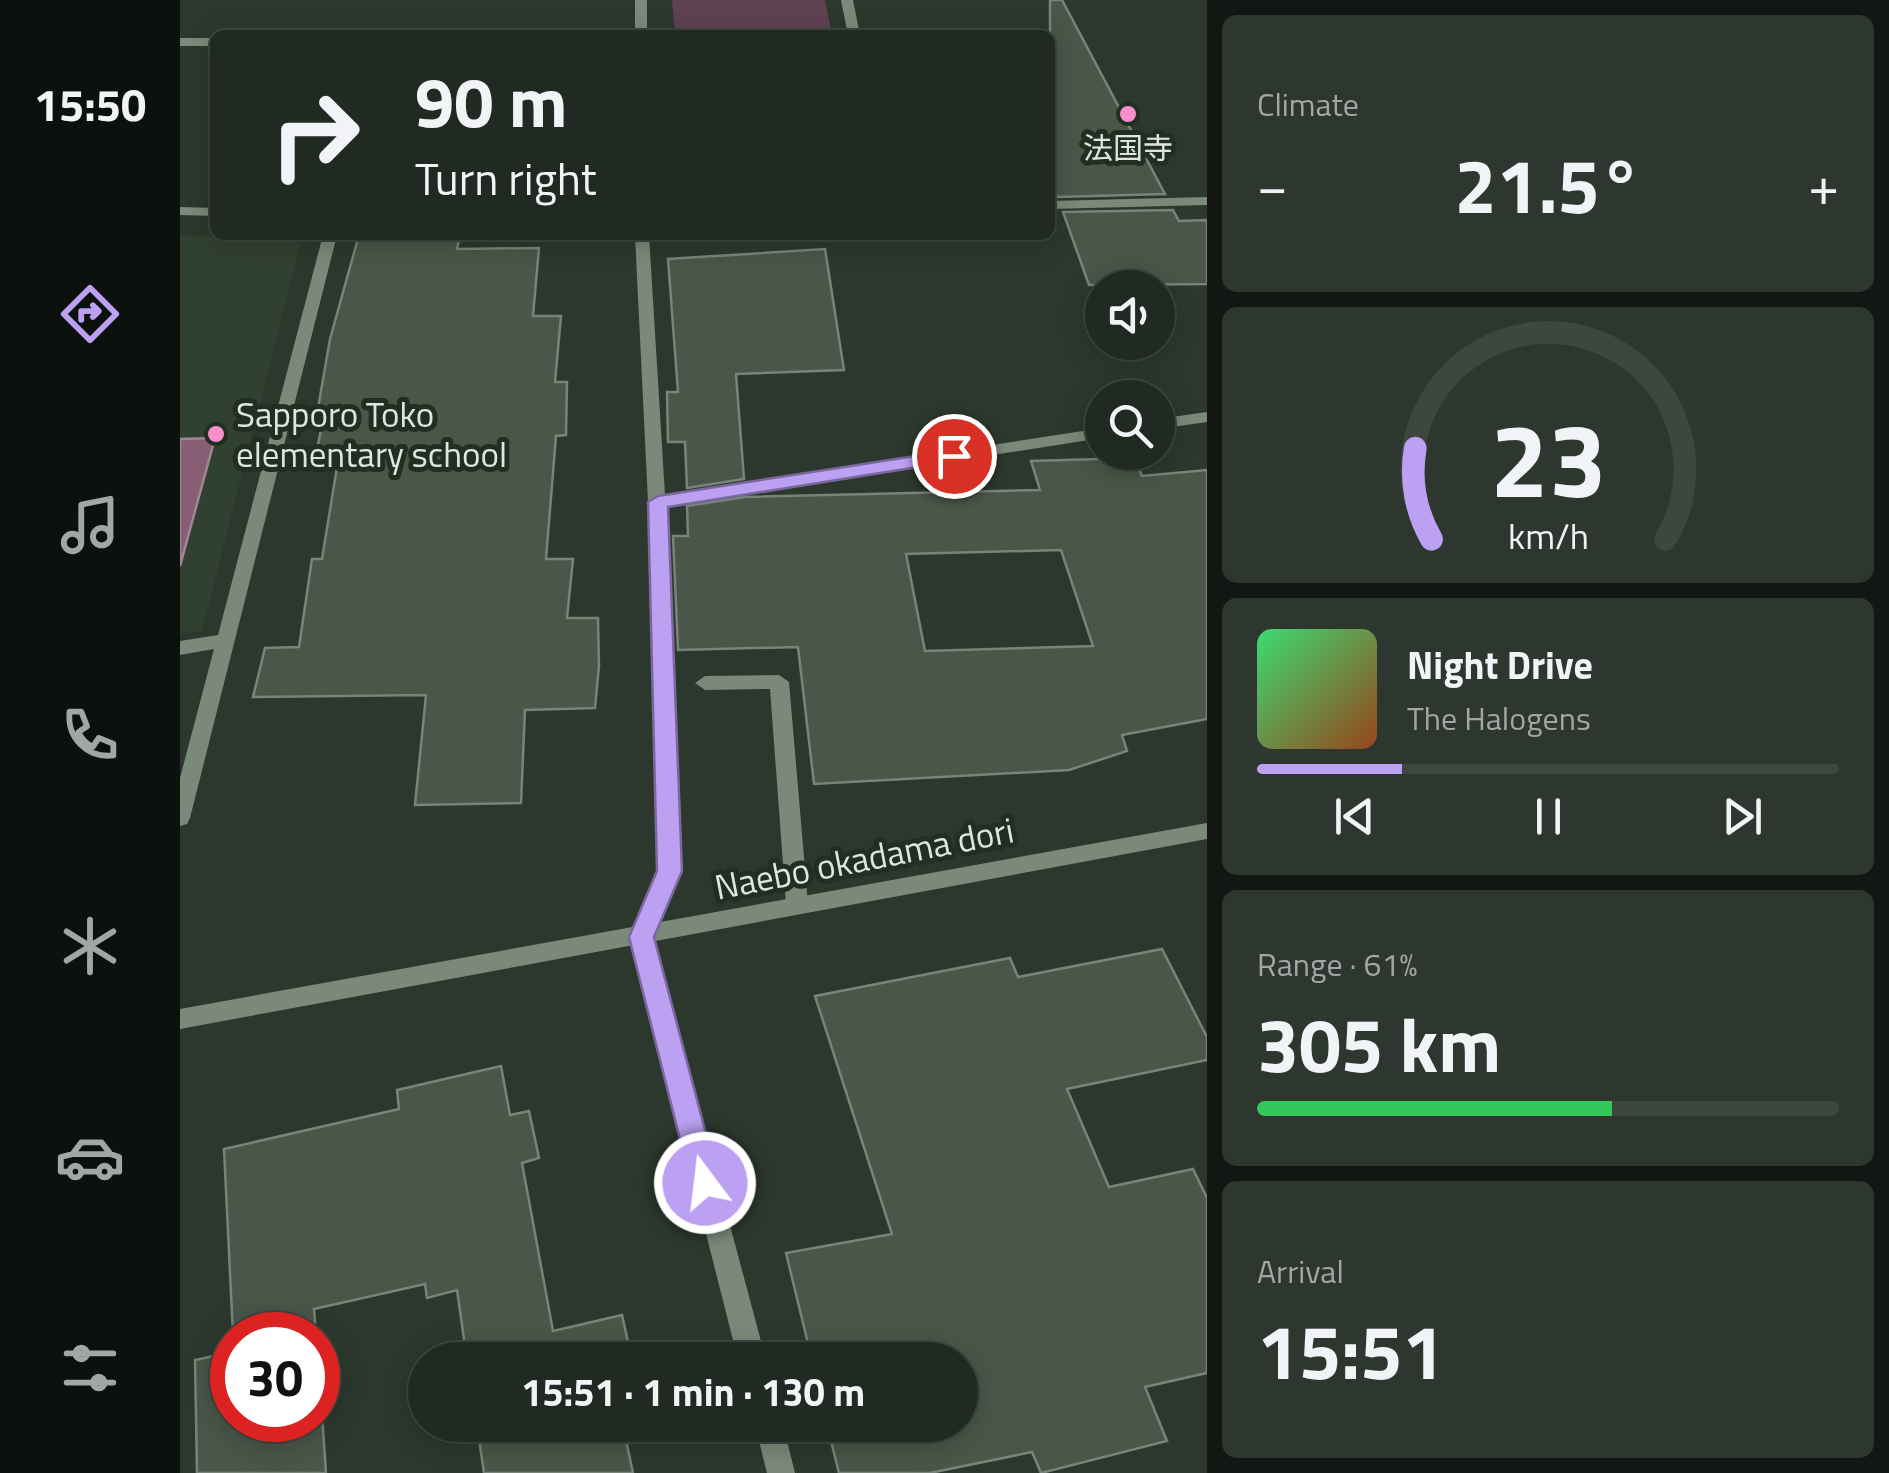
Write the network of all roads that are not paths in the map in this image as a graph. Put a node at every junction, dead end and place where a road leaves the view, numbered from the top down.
1 (641, 0) edge
2 (847, 0) edge
3 (641, 30) edge
4 (853, 30) edge
5 (180, 42) edge
6 (210, 42) edge
7 (1206, 200) edge
8 (1055, 205) edge
9 (180, 212) edge
10 (210, 212) edge
11 (329, 240) edge
12 (642, 240) edge
13 (1206, 417) edge
14 (1175, 422) edge
15 (1085, 436) edge
16 (658, 502) junction
17 (224, 641) junction
18 (180, 648) edge
19 (704, 683) dead end
20 (180, 818) edge
21 (1206, 831) edge
22 (798, 904) junction
23 (642, 937) junction
24 (180, 1018) edge
25 (747, 1342) edge
26 (773, 1442) edge
27 (781, 1473) edge

1 - 3 street
2 - 4 street
5 - 6 street
7 - 8 street
9 - 10 street
11 - 17 street
12 - 16 street
13 - 14 street
15 - 16 street
16 - 23 street
17 - 18 street
17 - 20 street
19 - 22 street
21 - 22 street, Naebo okadama dori
22 - 23 street, Naebo okadama dori
23 - 24 street, Naebo okadama dori
23 - 25 street
26 - 27 street

